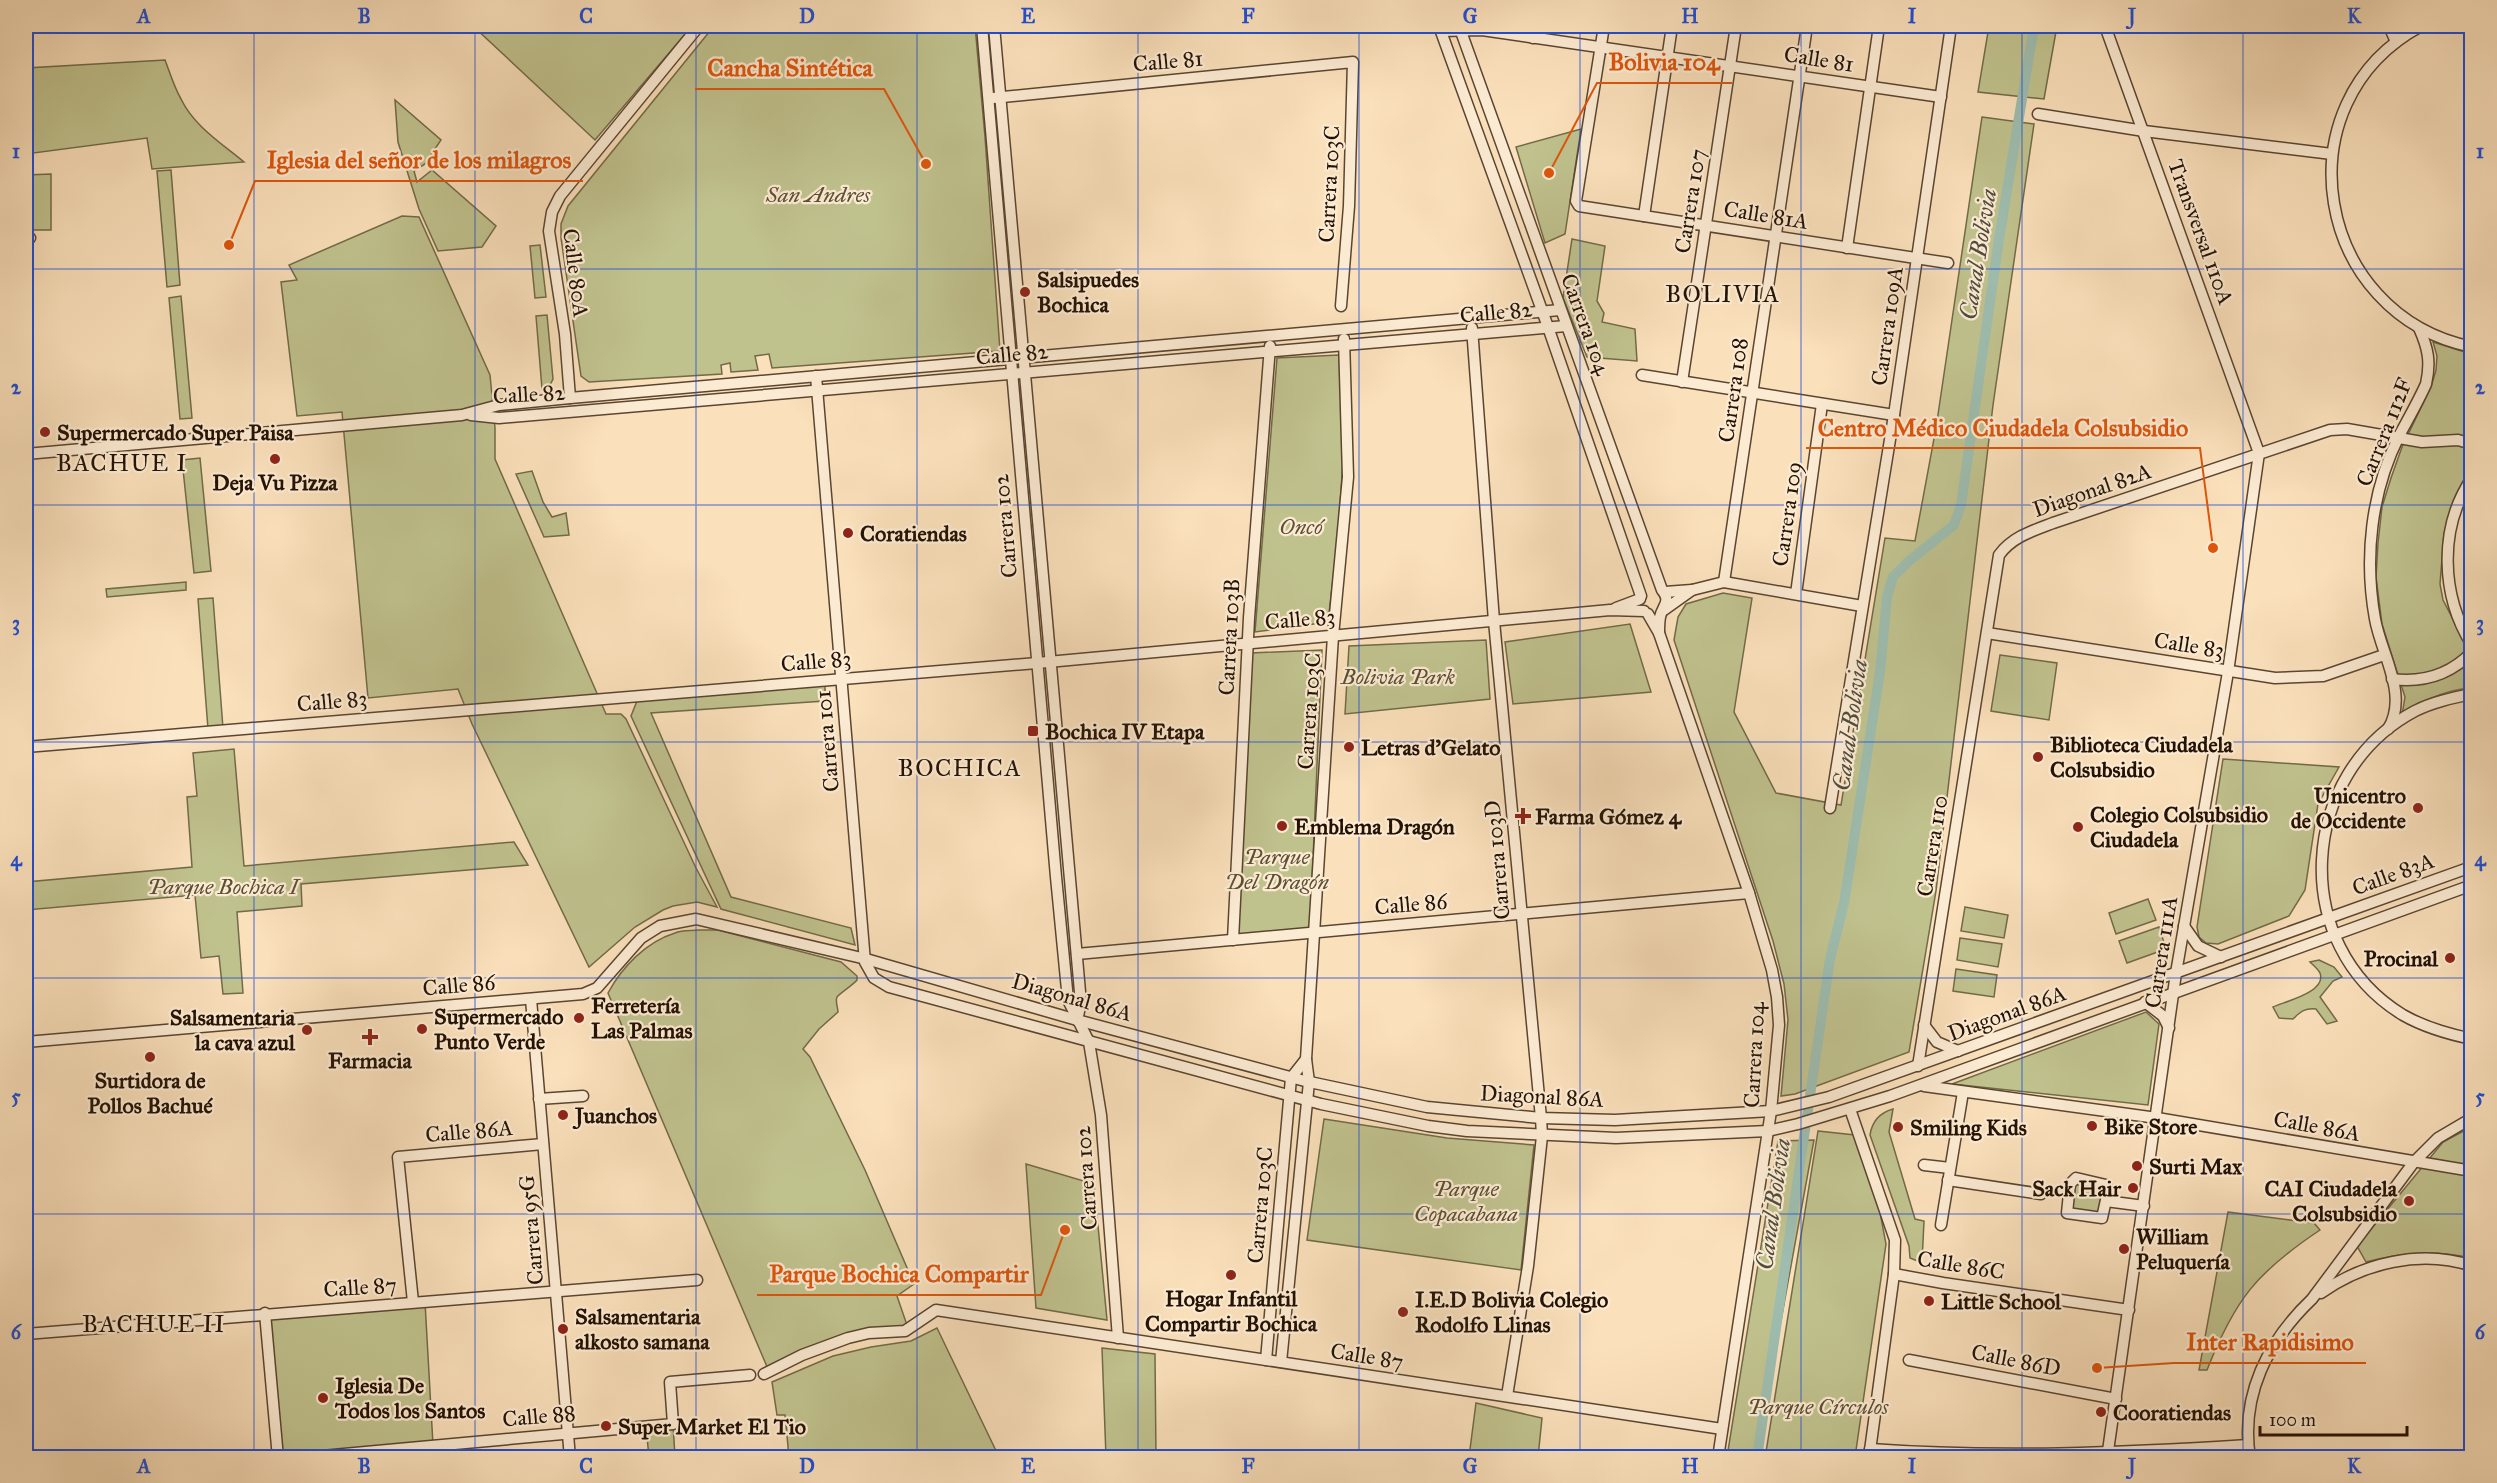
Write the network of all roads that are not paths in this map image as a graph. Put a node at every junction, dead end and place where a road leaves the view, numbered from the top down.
1 (699, 26) edge
2 (982, 26) edge
3 (994, 26) edge
4 (1535, 26) edge
5 (1604, 26) edge
6 (1672, 26) edge
7 (1736, 26) edge
8 (1807, 26) edge
9 (1879, 26) edge
10 (1951, 26) edge
11 (2105, 26) edge
12 (2390, 26) edge
13 (2421, 26) edge
14 (1440, 28) edge
15 (1460, 28) edge
16 (1533, 38) junction
17 (2396, 42) junction
18 (1601, 48) junction
19 (1667, 56) junction
20 (1353, 62) joint
21 (1730, 66) junction
22 (1800, 76) junction
23 (1870, 87) junction
24 (999, 97) junction
25 (1941, 97) junction
26 (987, 98) junction
27 (2038, 114) dead end
28 (2144, 130) junction
29 (2332, 154) junction
30 (1644, 216) junction
31 (1706, 226) junction
32 (1776, 237) junction
33 (1848, 248) junction
34 (1916, 259) junction
35 (1948, 263) dead end
36 (1341, 306) dead end
37 (1560, 310) junction
38 (1542, 312) junction
39 (1470, 318) junction
40 (1566, 326) junction
41 (1548, 327) junction
42 (2418, 327) junction
43 (1344, 330) junction
44 (1473, 334) junction
45 (1270, 336) junction
46 (1196, 343) junction
47 (1344, 345) junction
48 (2472, 347) edge
49 (1269, 351) junction
50 (1196, 358) junction
51 (1025, 359) junction
52 (1010, 360) junction
53 (1026, 373) junction
54 (1011, 374) junction
55 (1642, 375) dead end
56 (816, 376) junction
57 (1682, 382) junction
58 (817, 391) junction
59 (1753, 393) junction
60 (570, 398) junction
61 (1822, 404) junction
62 (499, 405) junction
63 (462, 415) junction
64 (1894, 415) junction
65 (499, 418) junction
66 (2398, 436) junction
67 (2472, 444) edge
68 (2259, 453) junction
69 (26, 454) edge
70 (2472, 478) edge
71 (1724, 582) junction
72 (1692, 590) junction
73 (1664, 591) junction
74 (1796, 594) junction
75 (1640, 598) junction
76 (1863, 606) junction
77 (1610, 610) junction
78 (1646, 612) junction
79 (1662, 612) junction
80 (1494, 621) junction
81 (1659, 633) junction
82 (1987, 633) junction
83 (1333, 636) junction
84 (1248, 643) junction
85 (2472, 645) edge
86 (2472, 652) edge
87 (2384, 655) junction
88 (1050, 661) junction
89 (1037, 663) junction
90 (2228, 672) junction
91 (2392, 678) junction
92 (841, 679) junction
93 (2472, 694) edge
94 (2388, 729) junction
95 (26, 747) edge
96 (1062, 788) junction
97 (1048, 789) junction
98 (1830, 808) dead end
99 (2471, 869) edge
100 (1070, 876) junction
101 (1056, 878) junction
102 (2472, 885) edge
103 (1749, 893) junction
104 (2377, 900) junction
105 (1522, 913) junction
106 (2382, 916) junction
107 (2328, 918) junction
108 (2184, 926) junction
109 (1314, 933) junction
110 (2334, 934) junction
111 (1233, 940) junction
112 (1077, 954) junction
113 (2221, 957) junction
114 (864, 959) junction
115 (2176, 973) junction
116 (2174, 992) junction
117 (531, 999) junction
118 (2145, 1002) junction
119 (1077, 1020) junction
120 (1924, 1025) junction
121 (2169, 1028) junction
122 (2471, 1039) edge
123 (26, 1042) edge
124 (1089, 1042) junction
125 (1958, 1051) junction
126 (1306, 1059) junction
127 (1918, 1066) junction
128 (1291, 1078) junction
129 (1309, 1082) junction
130 (1920, 1086) junction
131 (1963, 1092) junction
132 (583, 1096) dead end
133 (1290, 1096) junction
134 (539, 1099) junction
135 (1307, 1101) junction
136 (1850, 1110) junction
137 (1771, 1112) junction
138 (1541, 1118) junction
139 (2157, 1118) junction
140 (2472, 1118) edge
141 (1768, 1131) junction
142 (1542, 1136) junction
143 (543, 1144) junction
144 (2414, 1162) junction
145 (1923, 1165) dead end
146 (1950, 1168) junction
147 (2472, 1171) edge
148 (1948, 1180) junction
149 (2041, 1194) dead end
150 (2106, 1201) junction
151 (2144, 1206) junction
152 (1941, 1226) dead end
153 (2472, 1266) edge
154 (1894, 1274) junction
155 (697, 1280) dead end
156 (555, 1291) junction
157 (2312, 1299) junction
158 (412, 1302) junction
159 (2129, 1310) junction
160 (265, 1313) junction
161 (26, 1334) edge
162 (1118, 1338) junction
163 (1266, 1360) junction
164 (1909, 1360) dead end
165 (1281, 1362) junction
166 (765, 1374) dead end
167 (750, 1375) dead end
168 (1507, 1396) junction
169 (2116, 1399) junction
170 (1722, 1429) junction
171 (567, 1434) junction
172 (2248, 1445) junction
173 (1869, 1453) edge
174 (2107, 1456) edge
175 (278, 1458) edge
176 (300, 1458) edge
177 (570, 1458) edge
178 (1718, 1458) edge
179 (2250, 1458) edge

1 - 60 street, Calle 80A
2 - 26 street, Carrera 102
3 - 24 street, Carrera 102
4 - 16 street
5 - 18 street
6 - 19 street
7 - 21 street, Carrera 107
8 - 22 street, Carrera 108
9 - 23 street
10 - 25 street, Carrera 109A
11 - 28 street, Transversal 110A
12 - 17 street
13 - 17 street
14 - 15 street, Calle 81
14 - 38 street, Carrera 104
15 - 16 street, Calle 81
15 - 37 street, Carrera 104
16 - 18 street, Calle 81
17 - 29 street
18 - 19 street, Calle 81
18 - 30 street, Calle 81A
19 - 21 street, Calle 81
19 - 30 street
20 - 24 street, Calle 81
20 - 36 street, Carrera 103C
21 - 22 street, Calle 81
21 - 31 street, Carrera 107
22 - 23 street, Calle 81
22 - 32 street, Carrera 108
23 - 25 street, Calle 81
23 - 33 street
24 - 26 street, Calle 81
24 - 51 street, Carrera 102
25 - 34 street, Carrera 109A
26 - 52 street, Carrera 102
27 - 28 street
28 - 29 street
28 - 68 street, Transversal 110A
29 - 42 street
30 - 31 street, Calle 81A
31 - 32 street, Calle 81A
31 - 57 street, Carrera 107
32 - 33 street, Calle 81A
32 - 59 street, Carrera 108
33 - 34 street, Calle 81A
34 - 35 street, Calle 81A
34 - 64 street, Carrera 109A
37 - 38 street, Calle 82
37 - 40 street, Carrera 104
38 - 39 street, Calle 82
38 - 41 street, Carrera 104
39 - 43 street, Calle 82
39 - 44 street, Carrera 103D
40 - 41 street, Calle 82
40 - 73 street, Carrera 104
41 - 44 street, Calle 82
41 - 75 street, Carrera 104
42 - 48 street
42 - 66 street, Carrera 112F
43 - 45 street, Calle 82
43 - 47 street, Carrera 103C
44 - 47 street, Calle 82
44 - 80 street, Carrera 103D
45 - 46 street, Calle 82
45 - 49 street, Carrera 103B
46 - 50 street
46 - 51 street, Calle 82
47 - 49 street, Calle 82
47 - 83 street, Carrera 103C
49 - 50 street, Calle 82
49 - 84 street, Carrera 103B
50 - 53 street, Calle 82
51 - 52 street, Calle 82
51 - 53 street, Carrera 102
52 - 54 street, Carrera 102
52 - 56 street, Calle 82
53 - 54 street, Calle 82
53 - 88 street, Carrera 102
54 - 58 street, Calle 82
54 - 89 street, Carrera 102
55 - 57 street
56 - 58 street, Carrera 101
56 - 60 street, Calle 82
57 - 59 street
58 - 65 street, Calle 82
58 - 92 street, Carrera 101
59 - 61 street
59 - 71 street, Carrera 108
60 - 62 street, Calle 82
61 - 64 street
61 - 74 street, Carrera 109
62 - 63 street, Calle 82
62 - 65 street
63 - 65 street, Calle 82
63 - 69 street, Calle 82
64 - 76 street, Carrera 109A
66 - 67 street
66 - 68 street, Diagonal 82A
66 - 87 street, Carrera 112F
68 - 82 street, Diagonal 82A
68 - 90 street, Carrera 111A
70 - 85 street
71 - 72 street
71 - 74 street
72 - 73 street
72 - 79 street
73 - 75 street
73 - 79 street, Carrera 104
74 - 76 street
75 - 77 street, Calle 83
75 - 78 street
76 - 98 street, Carrera 109A
77 - 78 street, Calle 83
77 - 80 street, Calle 83
78 - 79 street
78 - 81 street, Carrera 104
79 - 81 street, Carrera 104
80 - 83 street, Calle 83
80 - 105 street, Carrera 103D
81 - 103 street, Carrera 104
82 - 90 street, Calle 83
82 - 120 street, Carrera 110
83 - 84 street, Calle 83
83 - 109 street, Carrera 103C
84 - 88 street, Calle 83
84 - 111 street, Carrera 103B
86 - 91 street
87 - 90 street, Calle 83
87 - 91 street, Carrera 112F
88 - 89 street, Calle 83
88 - 96 street, Carrera 102
89 - 92 street, Calle 83
89 - 97 street, Carrera 102
90 - 108 street, Carrera 111A
91 - 94 street, Carrera 112F
92 - 95 street, Calle 83
92 - 114 street, Carrera 101
93 - 94 street
94 - 107 street
96 - 97 street
96 - 100 street, Carrera 102
97 - 101 street, Carrera 102
99 - 104 street, Calle 83A
100 - 101 street
100 - 112 street, Carrera 102
101 - 119 street, Carrera 102
102 - 106 street, Calle 83A
103 - 105 street, Calle 86
103 - 137 street, Carrera 104
104 - 106 street
104 - 107 street, Calle 83A
105 - 109 street, Calle 86
105 - 138 street, Carrera 103D
106 - 110 street, Calle 83A
107 - 110 street
107 - 113 street, Diagonal 86A
108 - 113 street
108 - 115 street, Carrera 111A
109 - 111 street, Calle 86
109 - 126 street, Carrera 103C
110 - 116 street, Diagonal 86A
110 - 122 street
111 - 112 street, Calle 86
112 - 119 street, Carrera 102
113 - 115 street, Diagonal 86A
114 - 117 street, Calle 86
114 - 119 street, Diagonal 86A
114 - 124 street, Diagonal 86A
115 - 116 street, Carrera 111A
115 - 125 street, Diagonal 86A
116 - 118 street, Diagonal 86A
116 - 121 street, Carrera 111A
117 - 123 street, Calle 86
117 - 134 street, Carrera 95G
118 - 121 street
118 - 130 street, Diagonal 86A
119 - 124 street, Carrera 102
119 - 128 street, Diagonal 86A
120 - 125 street
120 - 127 street, Carrera 110
121 - 139 street, Carrera 111A
124 - 133 street, Diagonal 86A
124 - 162 street, Carrera 102
125 - 127 street, Diagonal 86A
126 - 128 street
126 - 129 street, Carrera 103C
127 - 137 street, Diagonal 86A
128 - 129 street, Diagonal 86A
128 - 133 street, Carrera 103C
129 - 135 street, Carrera 103C
129 - 138 street, Diagonal 86A
130 - 131 street, Diagonal 86A
130 - 136 street, Diagonal 86A
131 - 139 street, Diagonal 86A
131 - 146 street
132 - 134 street
133 - 135 street, Diagonal 86A
133 - 163 street, Carrera 103C
134 - 143 street, Carrera 95G
135 - 142 street, Diagonal 86A
135 - 165 street, Carrera 103C
136 - 141 street, Diagonal 86A
136 - 154 street
137 - 138 street, Diagonal 86A
137 - 141 street, Carrera 104
138 - 142 street, Carrera 103D
139 - 144 street, Calle 86A
139 - 151 street, Carrera 111A
140 - 144 street
141 - 142 street, Diagonal 86A
141 - 170 street, Carrera 104
142 - 168 street, Carrera 103D
143 - 156 street, Carrera 95G
143 - 158 street, Calle 86A
144 - 147 street, Calle 86A
144 - 157 street
145 - 146 street
146 - 148 street
148 - 149 street
148 - 152 street
150 - 150 street
150 - 151 street
151 - 159 street, Carrera 111A
153 - 157 street
154 - 159 street, Calle 86C
154 - 173 street
155 - 156 street, Calle 87
156 - 158 street, Calle 87
156 - 171 street, Carrera 95G
157 - 172 street
158 - 160 street, Calle 87
159 - 169 street, Carrera 111A
160 - 161 street, Calle 87
160 - 175 street
162 - 163 street, Calle 87
162 - 166 street, Calle 87
163 - 165 street, Calle 87
164 - 169 street, Calle 86D
165 - 168 street, Calle 87
167 - 171 street, Calle 88
168 - 170 street, Calle 87
169 - 174 street, Carrera 111A
170 - 178 street, Carrera 104
171 - 176 street, Calle 88
171 - 177 street, Carrera 95G
172 - 174 street
172 - 179 street
173 - 174 street

